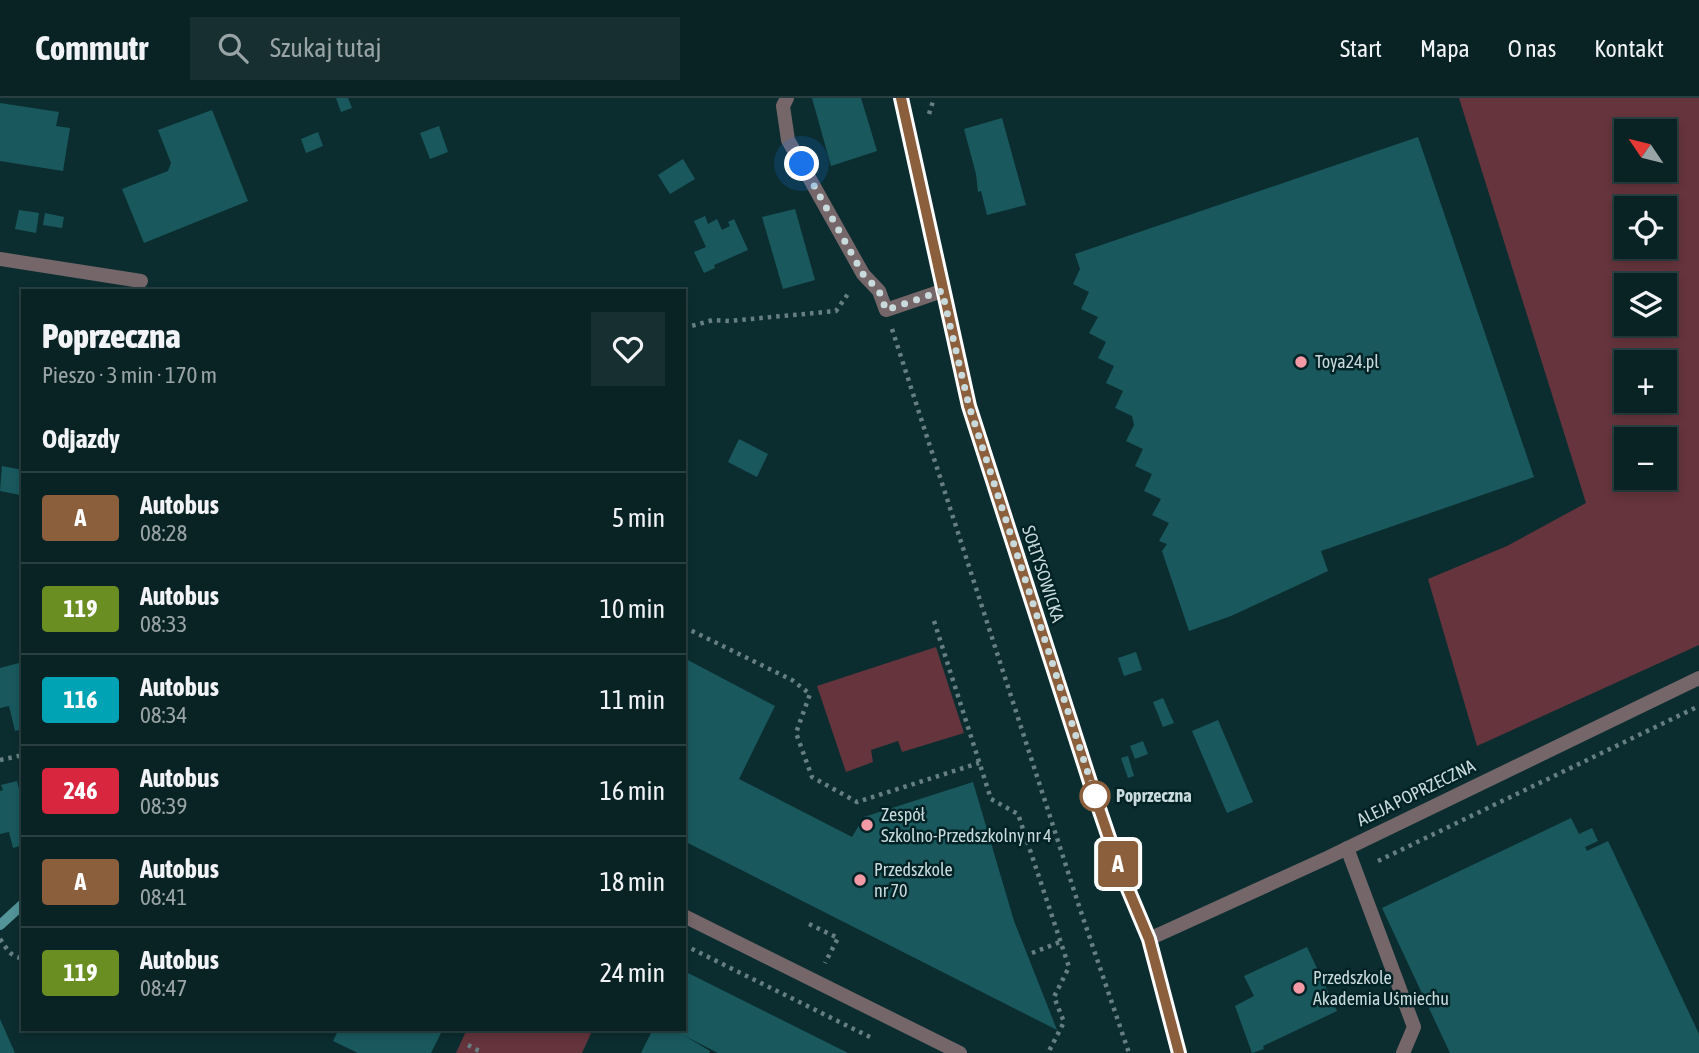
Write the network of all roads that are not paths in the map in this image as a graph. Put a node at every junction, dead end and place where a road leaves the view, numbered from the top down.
1 (787, 98) edge
2 (901, 98) edge
3 (0, 259) edge
4 (141, 281) dead end
5 (942, 291) junction
6 (1699, 678) edge
7 (1347, 848) junction
8 (686, 917) edge
9 (1149, 939) junction
10 (960, 1053) edge
11 (1178, 1053) edge
12 (1403, 1053) edge

1 - 5 street
2 - 5 street, SOŁTYSOWICKA
3 - 4 street
5 - 9 street, SOŁTYSOWICKA
6 - 7 street, ALEJA POPRZECZNA
7 - 9 street, ALEJA POPRZECZNA
7 - 12 street
8 - 10 street
9 - 11 street, SOŁTYSOWICKA

